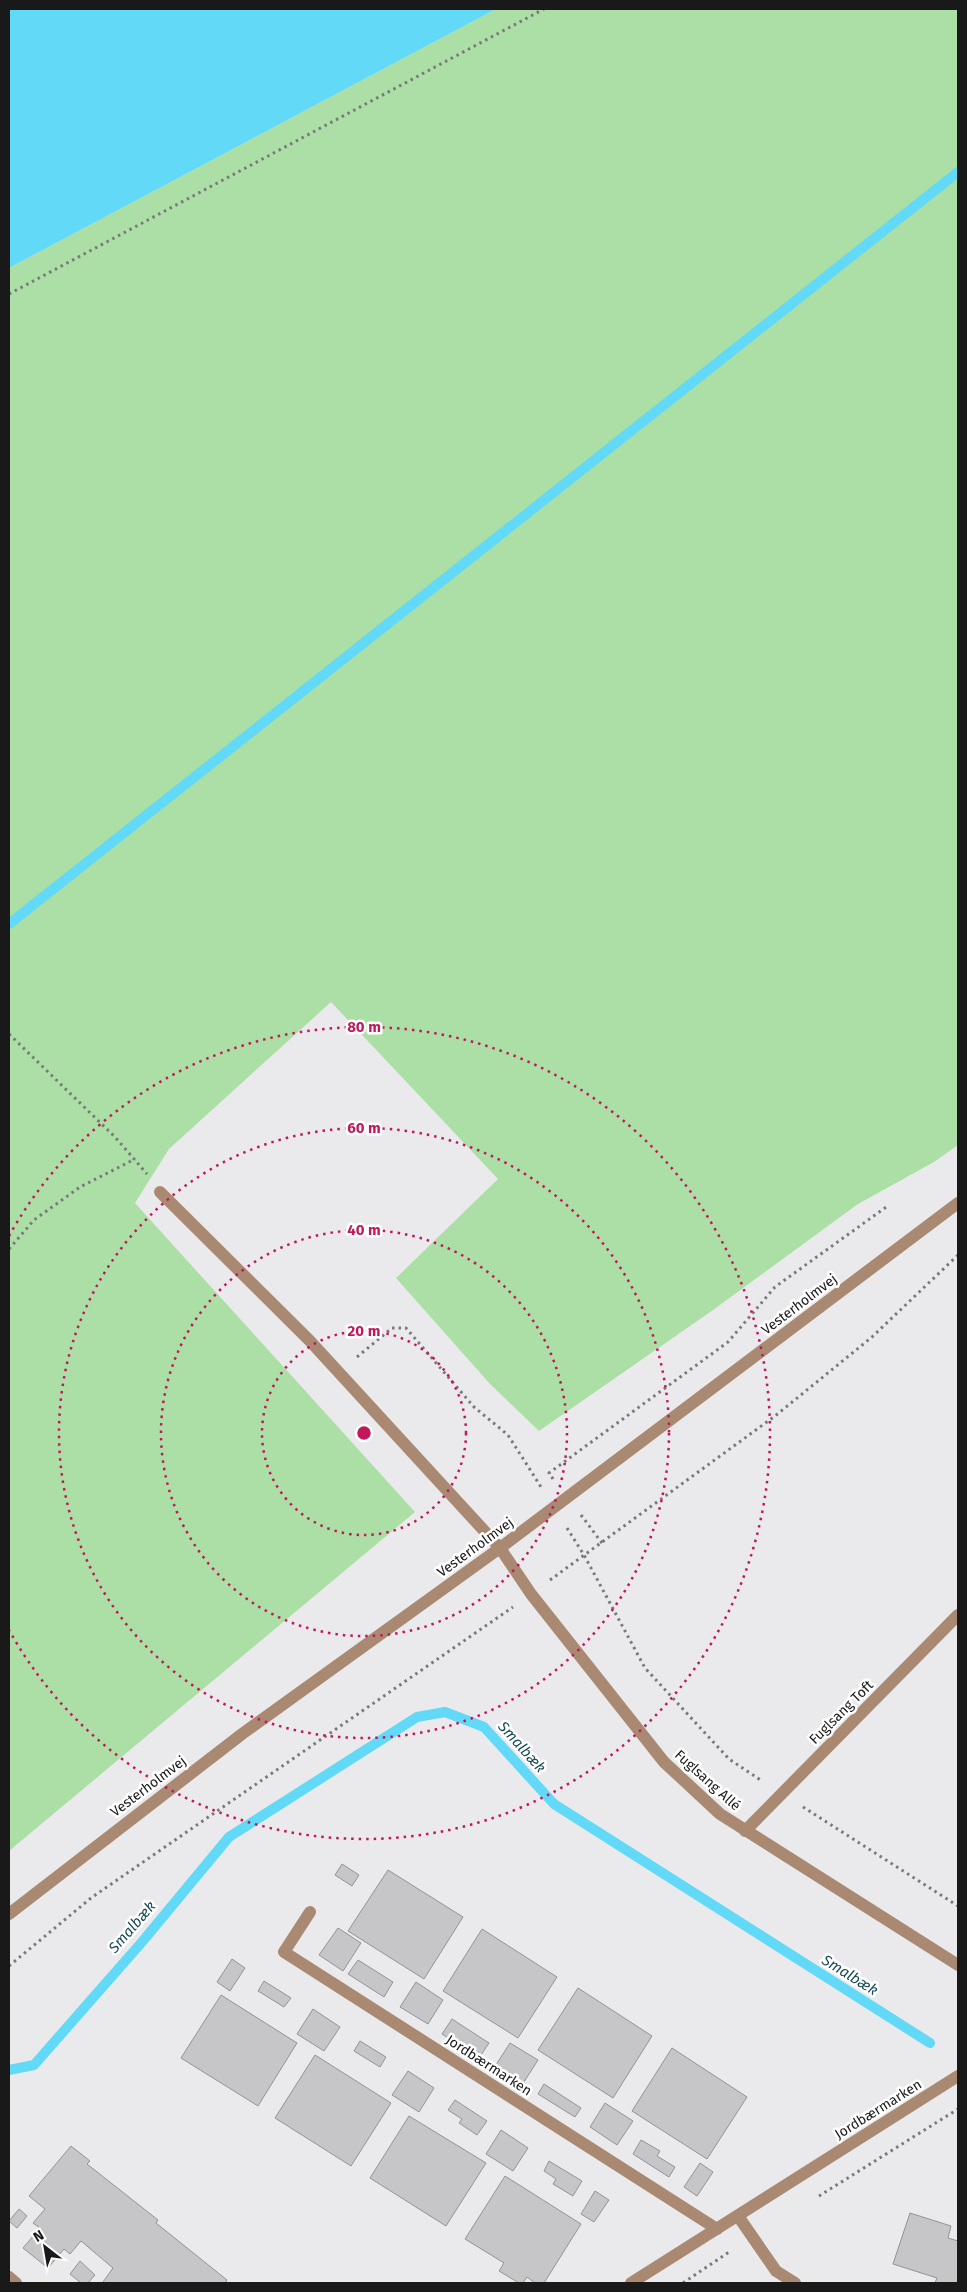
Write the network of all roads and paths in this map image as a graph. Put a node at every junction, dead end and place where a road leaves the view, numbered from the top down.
1 (544, 9) edge
2 (9, 294) edge
3 (9, 1034) edge
4 (135, 1159) junction
5 (160, 1192) joint
6 (958, 1203) edge
7 (9, 1249) edge
8 (958, 1255) edge
9 (338, 1372) junction
10 (554, 1507) junction
11 (500, 1548) junction
12 (584, 1556) junction
13 (531, 1594) junction
14 (958, 1614) edge
15 (782, 1794) junction
16 (745, 1831) junction
17 (958, 1906) edge
18 (310, 1912) dead end
19 (9, 1914) edge
20 (958, 1965) edge
21 (9, 1966) edge
22 (958, 2076) edge
23 (958, 2109) edge
24 (818, 2196) dead end
25 (738, 2216) junction
26 (717, 2229) junction
27 (752, 2237) junction
28 (9, 2277) edge
29 (16, 2283) edge
30 (631, 2283) edge
31 (683, 2283) edge
32 (795, 2283) edge

1 - 2 path
3 - 4 path
4 - 5 path
4 - 7 path
5 - 9 street, Fuglsang Allé
6 - 10 street, Vesterholmvej
8 - 12 path
9 - 10 path
9 - 11 street, Fuglsang Allé
10 - 11 street, Vesterholmvej
10 - 12 path
11 - 13 street, Fuglsang Allé
11 - 19 street, Vesterholmvej
12 - 13 path
12 - 15 path
13 - 16 street, Fuglsang Allé
13 - 21 path
14 - 15 street, Fuglsang Toft
15 - 16 street, Fuglsang Toft
15 - 17 path
16 - 20 street, Fuglsang Allé
18 - 26 street, Jordbærmarken
22 - 25 street, Jordbærmarken
23 - 24 path
25 - 26 street, Jordbærmarken
25 - 27 street
26 - 30 street, Jordbærmarken
27 - 31 path
27 - 32 street
28 - 29 street

